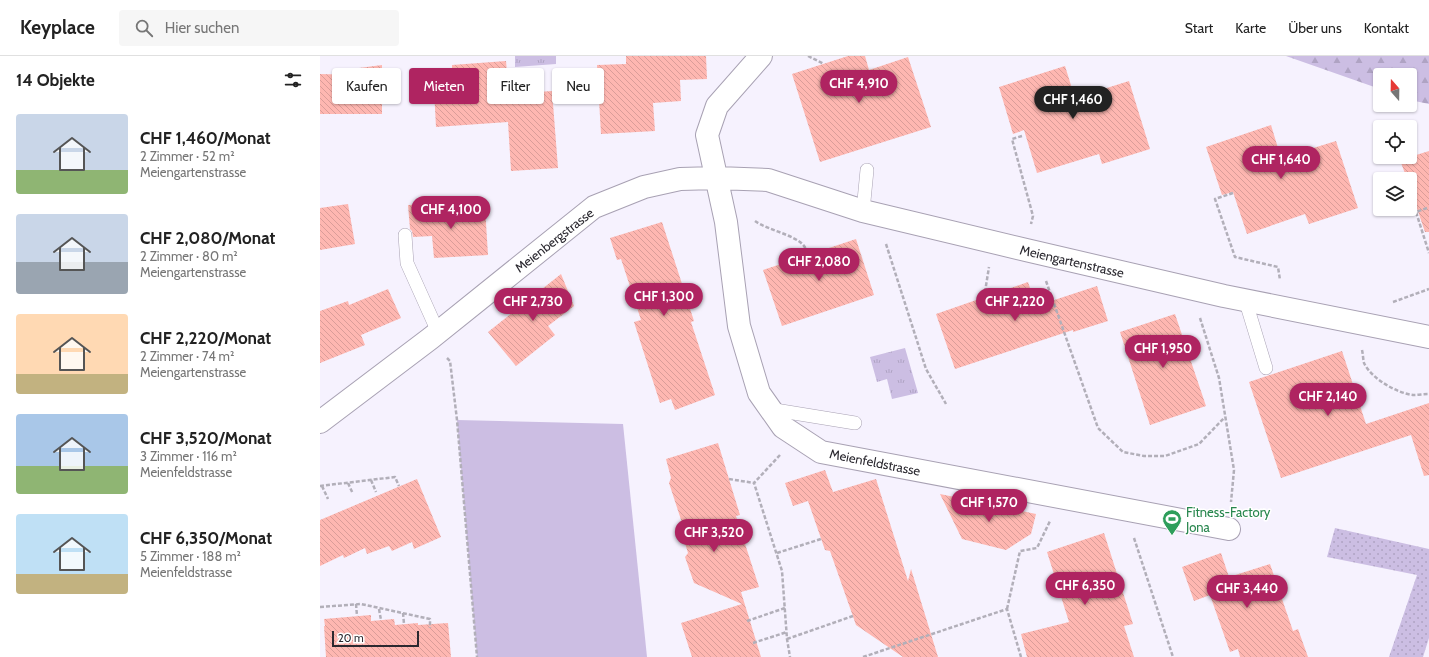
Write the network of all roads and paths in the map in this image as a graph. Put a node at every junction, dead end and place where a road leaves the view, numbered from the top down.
1 (760, 56) edge
2 (808, 56) edge
3 (824, 64) dead end
4 (1022, 136) dead end
5 (867, 170) dead end
6 (717, 178) junction
7 (1233, 193) dead end
8 (1427, 208) dead end
9 (863, 211) junction
10 (755, 221) dead end
11 (405, 236) dead end
12 (884, 239) dead end
13 (1026, 250) junction
14 (1429, 253) edge
15 (808, 255) dead end
16 (990, 263) dead end
17 (1043, 275) dead end
18 (1429, 290) edge
19 (984, 298) dead end
20 (1245, 299) junction
21 (1391, 303) dead end
22 (1283, 307) junction
23 (1199, 313) dead end
24 (435, 335) junction
25 (1429, 336) edge
26 (1362, 346) dead end
27 (1266, 368) dead end
28 (1429, 394) edge
29 (946, 404) dead end
30 (769, 408) junction
31 (1225, 417) junction
32 (320, 422) edge
33 (855, 423) dead end
34 (785, 450) dead end
35 (729, 479) dead end
36 (371, 480) junction
37 (348, 483) junction
38 (754, 483) junction
39 (321, 486) edge
40 (399, 486) dead end
41 (376, 492) dead end
42 (353, 494) dead end
43 (328, 499) dead end
44 (1050, 520) dead end
45 (1229, 529) joint
46 (1132, 530) dead end
47 (821, 539) dead end
48 (777, 553) junction
49 (356, 604) junction
50 (320, 607) edge
51 (380, 608) junction
52 (785, 608) junction
53 (1007, 610) junction
54 (403, 613) junction
55 (357, 616) dead end
56 (853, 616) dead end
57 (381, 620) dead end
58 (747, 621) dead end
59 (404, 624) dead end
60 (430, 628) dead end
61 (787, 632) junction
62 (787, 639) junction
63 (753, 643) dead end
64 (477, 657) edge
65 (790, 657) edge
66 (863, 657) edge
67 (1021, 657) edge
68 (1173, 657) edge

1 - 6 street
2 - 3 path
4 - 13 path
5 - 9 lane
6 - 9 street, Meiengartenstrasse
6 - 24 street, Meienbergstrasse
6 - 30 street, Meienfeldstrasse
7 - 22 path
8 - 14 path
9 - 13 street, Meiengartenstrasse
10 - 15 path
11 - 24 lane
12 - 29 path
13 - 20 street, Meiengartenstrasse
16 - 19 path
17 - 31 path
18 - 21 path
20 - 22 street, Meiengartenstrasse
20 - 27 lane
22 - 25 street, Meiengartenstrasse
23 - 31 path
24 - 32 street, Meienbergstrasse
24 - 64 path
26 - 28 path
30 - 33 lane
30 - 45 street, Meienfeldstrasse
31 - 45 path
34 - 38 path
35 - 38 path
36 - 37 path
36 - 40 path
36 - 41 path
37 - 39 path
37 - 42 path
38 - 48 path
39 - 43 path
44 - 53 path
46 - 68 path
47 - 48 path
48 - 52 path
49 - 50 path
49 - 51 path
49 - 55 path
51 - 54 path
51 - 57 path
52 - 58 path
52 - 61 path
53 - 66 path
53 - 67 path
54 - 59 path
54 - 60 path
56 - 62 path
61 - 62 path
61 - 63 path
62 - 65 path

